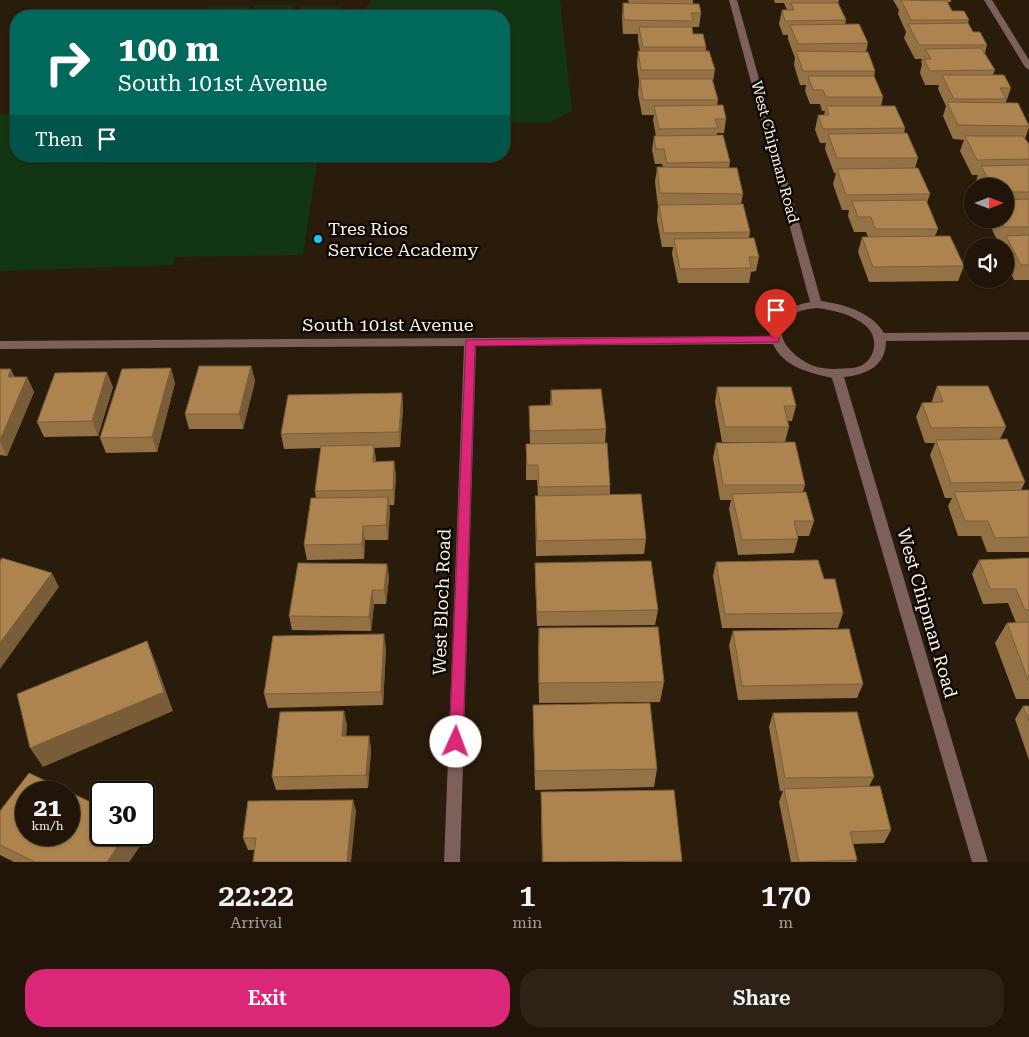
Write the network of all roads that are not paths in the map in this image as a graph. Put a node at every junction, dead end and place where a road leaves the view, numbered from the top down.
1 (733, 0) edge
2 (988, 0) edge
3 (1029, 67) edge
4 (816, 304) junction
5 (1029, 336) edge
6 (879, 337) junction
7 (776, 340) junction
8 (470, 342) junction
9 (0, 345) edge
10 (837, 375) junction
11 (452, 862) edge
12 (980, 862) edge

1 - 4 street, West Chipman Road
2 - 3 street
4 - 6 street
4 - 7 street
5 - 6 street
6 - 10 street
7 - 8 street, South 101st Avenue
7 - 10 street
8 - 9 street, South 101st Avenue
8 - 11 street, West Bloch Road
10 - 12 street, West Chipman Road

